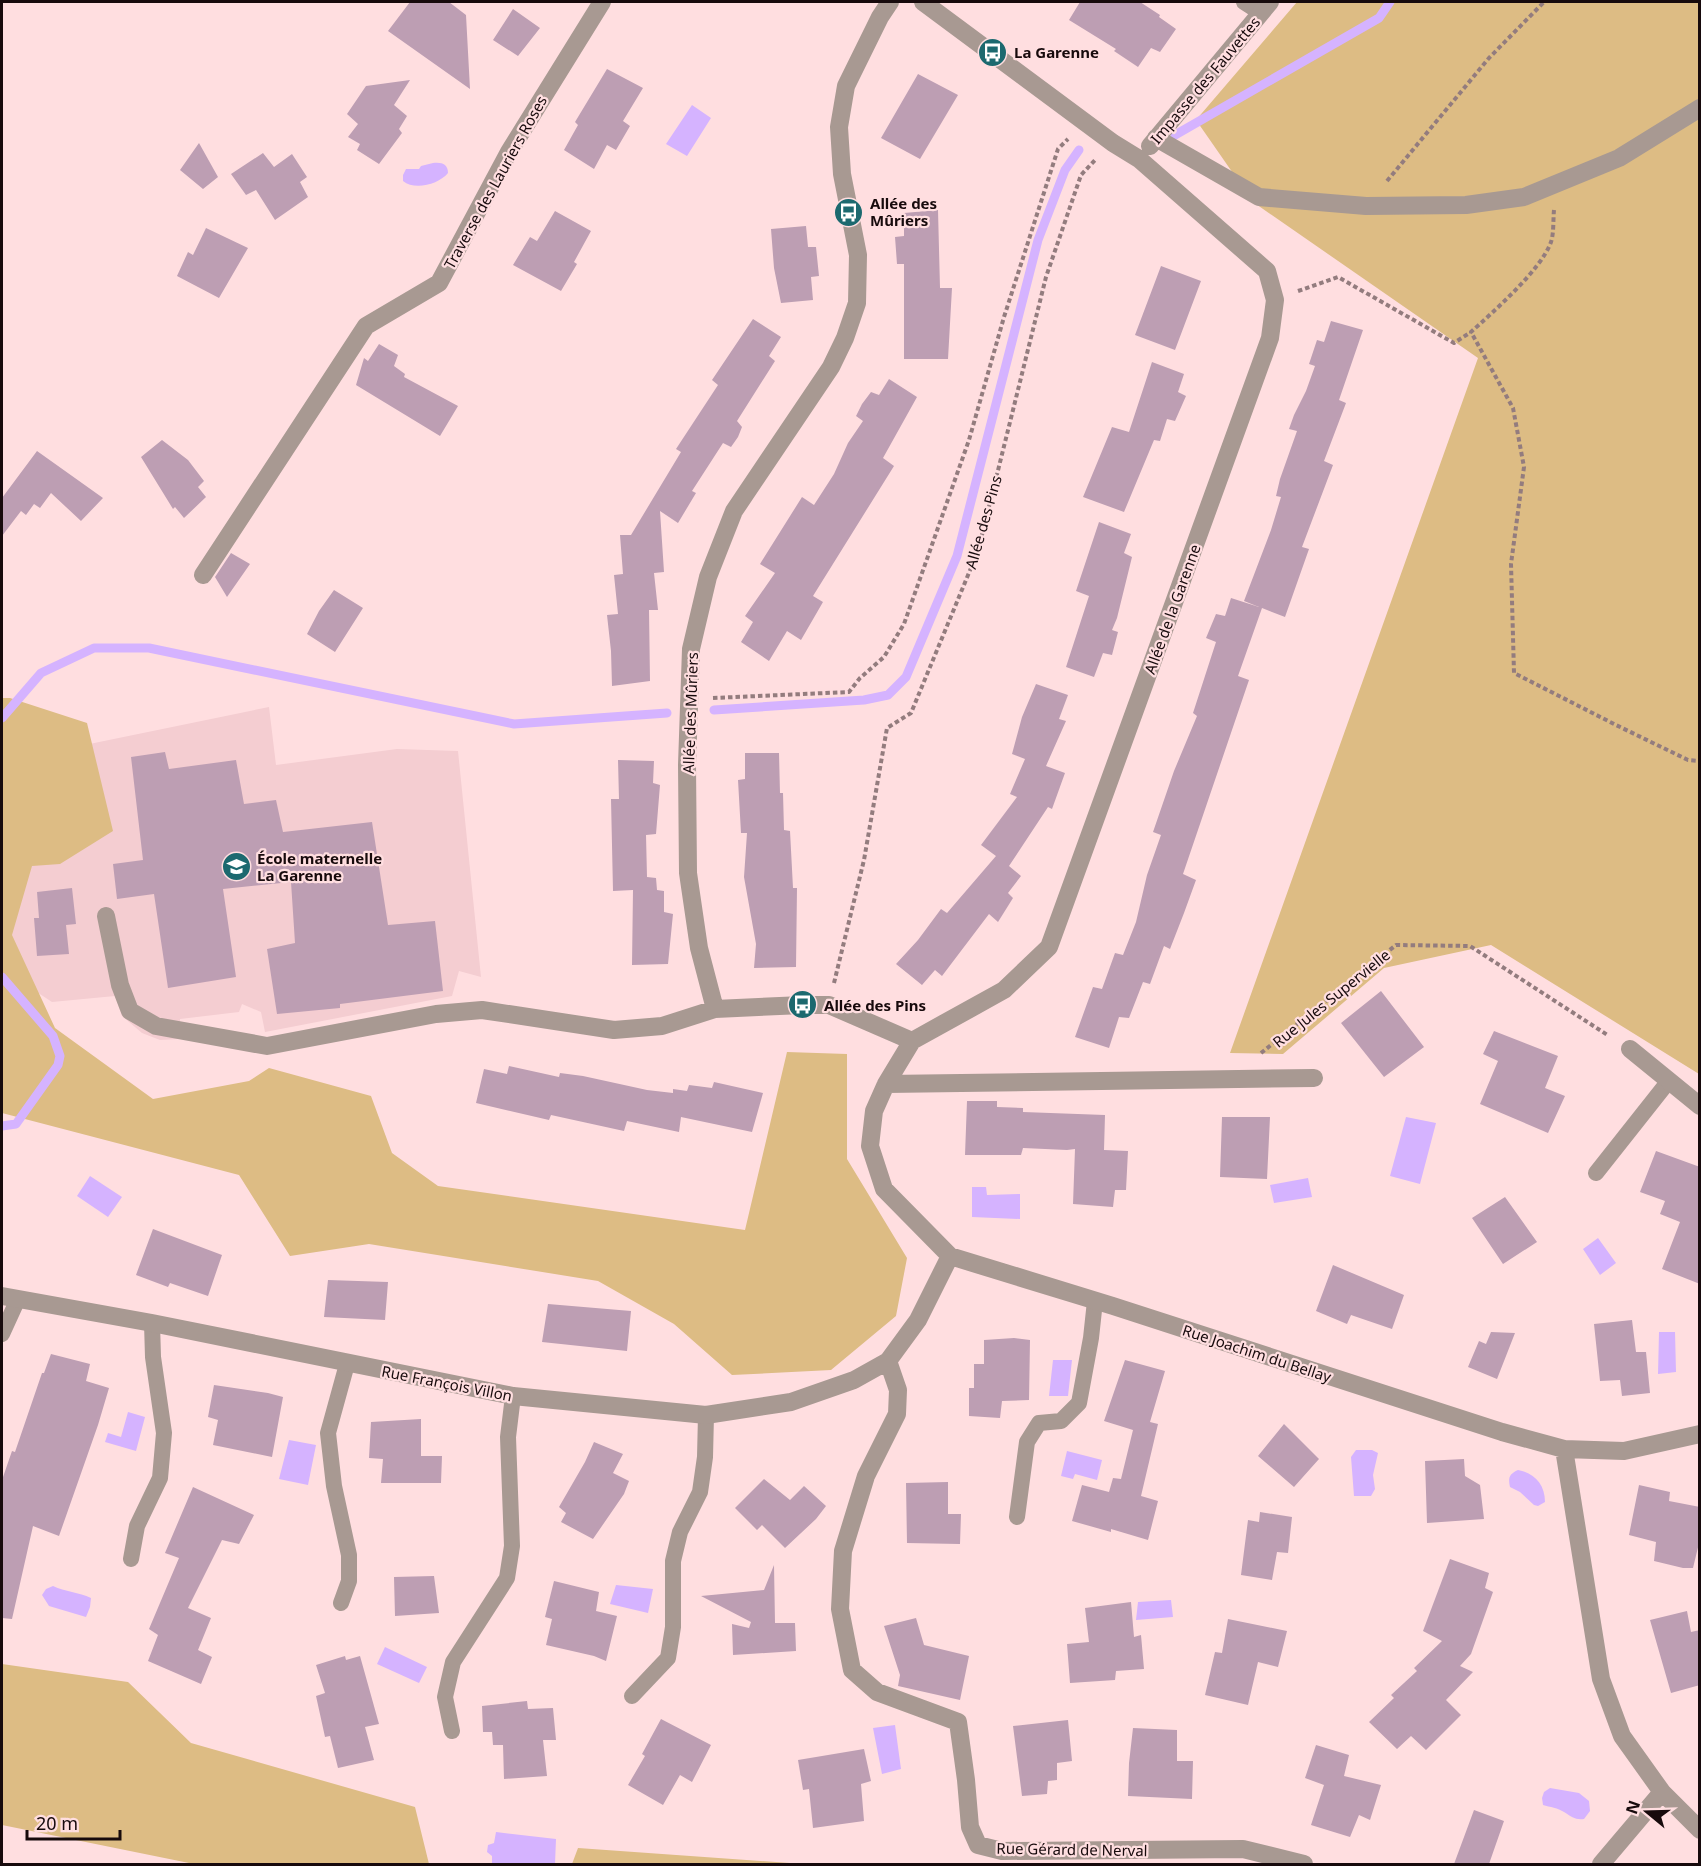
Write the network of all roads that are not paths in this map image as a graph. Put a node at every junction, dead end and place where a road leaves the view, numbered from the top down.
1 (602, 2) edge
2 (890, 2) edge
3 (923, 2) edge
4 (1244, 2) edge
5 (1266, 7) edge
6 (1700, 108) edge
7 (1156, 138) junction
8 (1139, 159) junction
9 (203, 575) dead end
10 (106, 916) dead end
11 (715, 1009) junction
12 (912, 1041) junction
13 (1630, 1049) road end
14 (1314, 1078) dead end
15 (1668, 1082) junction
16 (886, 1084) junction
17 (1700, 1106) edge
18 (1596, 1173) dead end
19 (950, 1256) junction
20 (10, 1297) edge
21 (1095, 1300) junction
22 (152, 1323) junction
23 (2, 1334) edge
24 (888, 1361) junction
25 (347, 1364) junction
26 (513, 1396) junction
27 (706, 1415) junction
28 (1700, 1434) edge
29 (1564, 1449) junction
30 (1017, 1518) dead end
31 (131, 1559) dead end
32 (341, 1603) dead end
33 (632, 1696) dead end
34 (452, 1731) dead end
35 (1662, 1792) junction
36 (1700, 1830) edge
37 (1304, 1864) edge
38 (1601, 1864) edge

1 - 9 street, Traverse des Lauriers Roses
2 - 11 street, Allée des Mûriers
3 - 8 street, Allée de la Garenne
4 - 5 lane
5 - 7 street, Impasse des Fauvettes
6 - 7 street
7 - 8 street, Impasse des Fauvettes
8 - 12 street, Allée de la Garenne
10 - 11 street
11 - 12 street
12 - 16 street
13 - 15 street
14 - 16 street
15 - 17 street
15 - 18 lane
16 - 19 street
19 - 21 street, Rue Joachim du Bellay
19 - 24 street
20 - 22 street, Rue François Villon
20 - 23 lane
21 - 29 street, Rue Joachim du Bellay
21 - 30 lane
22 - 25 street, Rue François Villon
22 - 31 lane
24 - 27 street, Rue François Villon
24 - 37 street, Rue Gérard de Nerval
25 - 26 street, Rue François Villon
25 - 32 lane
26 - 27 street, Rue François Villon
26 - 34 lane
27 - 33 lane
28 - 29 street, Rue Joachim du Bellay
29 - 35 street
35 - 36 street
35 - 38 street

